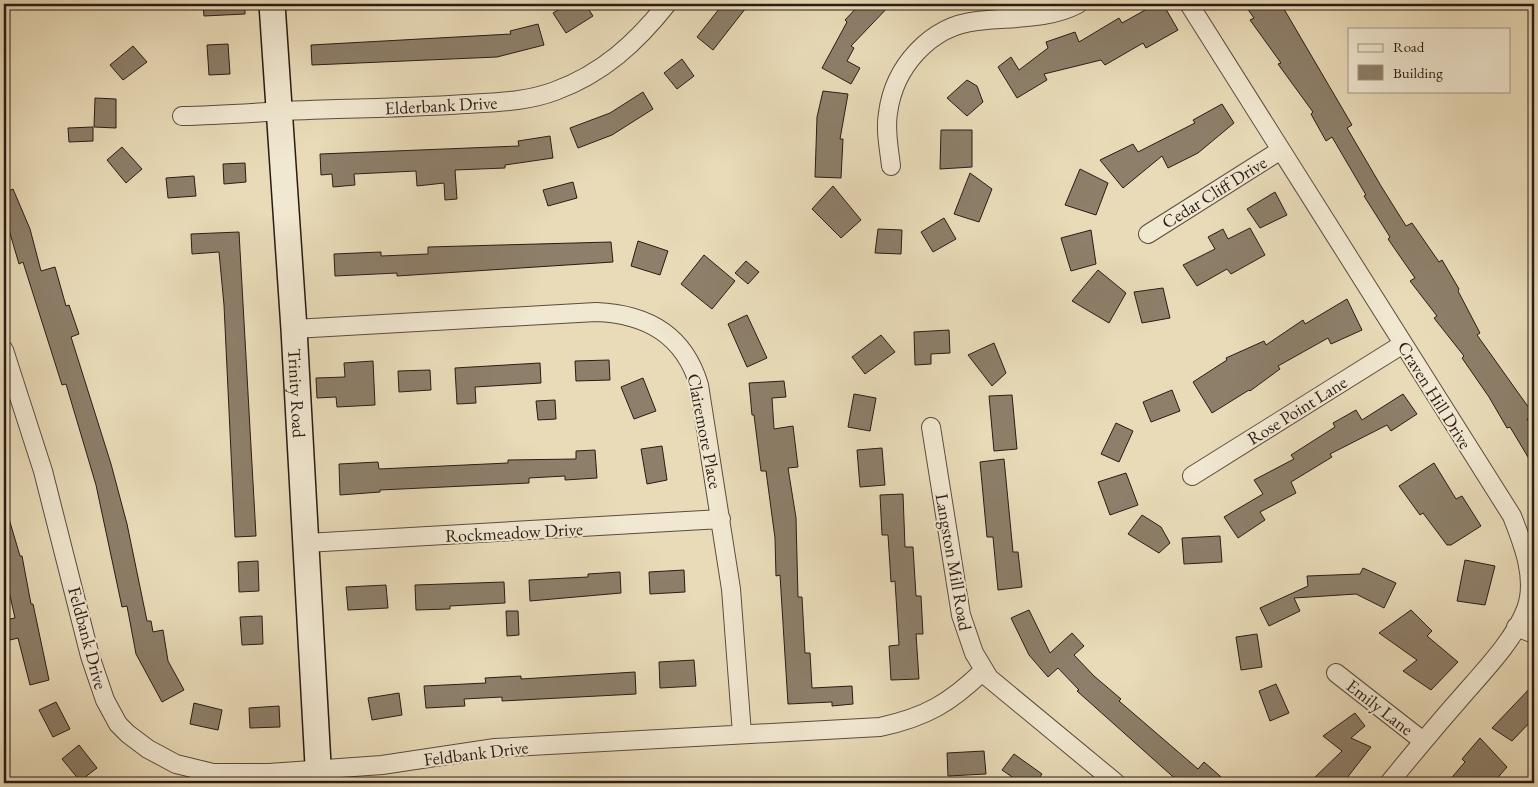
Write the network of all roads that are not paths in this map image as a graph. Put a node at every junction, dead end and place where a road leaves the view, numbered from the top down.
1 (272, 4) edge
2 (666, 4) edge
3 (1078, 4) edge
4 (1189, 4) edge
5 (279, 110) junction
6 (182, 116) dead end
7 (1281, 150) junction
8 (891, 166) dead end
9 (1148, 234) dead end
10 (294, 329) junction
11 (1403, 344) junction
12 (4, 350) edge
13 (931, 427) dead end
14 (1192, 476) dead end
15 (721, 519) junction
16 (306, 542) junction
17 (1530, 610) edge
18 (1516, 626) junction
19 (1534, 634) edge
20 (983, 671) junction
21 (1336, 672) dead end
22 (742, 734) junction
23 (1423, 741) junction
24 (319, 776) edge
25 (1116, 783) edge
26 (1389, 783) edge

1 - 5 street, Trinity Road
2 - 5 street, Elderbank Drive
3 - 8 street
4 - 7 street, Craven Hill Drive
5 - 6 street, Elderbank Drive
5 - 10 street, Trinity Road
7 - 9 street, Cedar Cliff Drive
7 - 11 street, Craven Hill Drive
10 - 15 street, Clairemore Place
10 - 16 street, Trinity Road
11 - 14 street, Rose Point Lane
11 - 17 street, Craven Hill Drive
12 - 24 street, Feldbank Drive
13 - 20 street, Langston Mill Road
15 - 16 street, Rockmeadow Drive
15 - 22 street, Clairemore Place
16 - 24 street, Trinity Road
17 - 18 street, Craven Hill Drive
18 - 19 street
18 - 23 street, Craven Hill Drive
20 - 22 street, Feldbank Drive
20 - 25 street, Langston Mill Road
21 - 23 street, Emily Lane
22 - 24 street, Feldbank Drive
23 - 26 street, Craven Hill Drive

